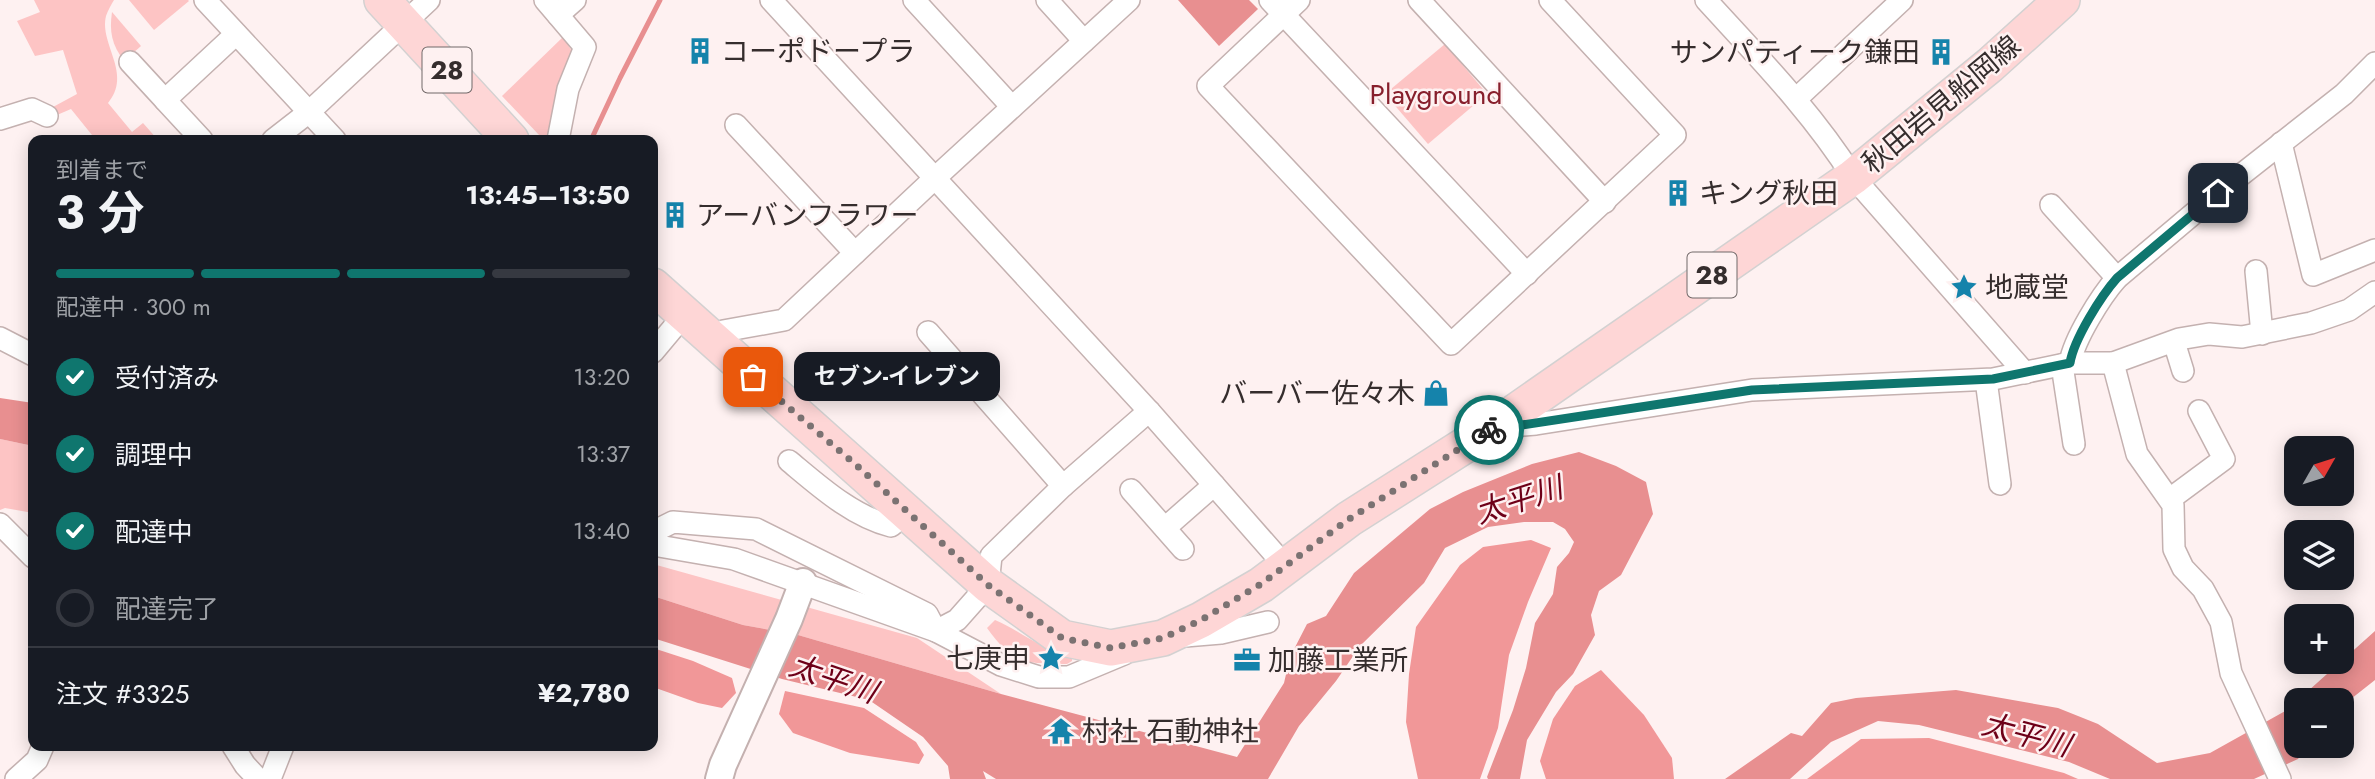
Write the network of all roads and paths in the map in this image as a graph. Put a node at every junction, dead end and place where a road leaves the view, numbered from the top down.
1 (205, 0) edge
2 (429, 0) edge
3 (575, 0) edge
4 (771, 0) edge
5 (914, 0) edge
6 (1047, 0) edge
7 (1129, 0) edge
8 (1419, 0) edge
9 (1550, 0) edge
10 (1706, 0) edge
11 (1902, 0) edge
12 (2062, 0) edge
13 (1284, 5) edge
14 (552, 7) edge
15 (393, 12) edge
16 (236, 34) junction
17 (1084, 41) junction
18 (130, 62) dead end
19 (2375, 63) edge
20 (1796, 99) junction
21 (164, 100) junction
22 (1012, 107) junction
23 (309, 112) junction
24 (47, 116) dead end
25 (0, 119) edge
26 (736, 125) dead end
27 (197, 135) edge
28 (280, 135) edge
29 (330, 135) edge
30 (507, 135) edge
31 (559, 135) edge
32 (2281, 143) junction
33 (1853, 177) junction
34 (934, 178) junction
35 (1605, 202) junction
36 (2051, 205) dead end
37 (2375, 250) edge
38 (855, 253) junction
39 (2256, 271) dead end
40 (1527, 274) junction
41 (2117, 278) junction
42 (658, 291) edge
43 (2375, 292) edge
44 (684, 315) junction
45 (928, 332) dead end
46 (2262, 334) junction
47 (0, 338) edge
48 (713, 342) junction
49 (2174, 342) junction
50 (658, 346) edge
51 (28, 352) edge
52 (2113, 363) junction
53 (2066, 364) junction
54 (2183, 371) dead end
55 (2025, 373) junction
56 (1986, 380) junction
57 (1149, 411) junction
58 (2199, 411) dead end
59 (1492, 428) junction
60 (2074, 444) dead end
61 (789, 461) dead end
62 (2000, 484) dead end
63 (1214, 485) junction
64 (1063, 486) junction
65 (1131, 490) dead end
66 (2170, 499) junction
67 (908, 512) junction
68 (0, 524) edge
69 (1166, 528) junction
70 (658, 530) edge
71 (658, 546) edge
72 (1183, 549) dead end
73 (28, 552) edge
74 (1286, 567) junction
75 (803, 582) junction
76 (988, 585) junction
77 (1268, 622) dead end
78 (936, 631) junction
79 (1221, 633) junction
80 (1163, 638) junction
81 (1096, 665) junction
82 (41, 751) edge
83 (236, 751) edge
84 (282, 751) edge
85 (16, 779) edge
86 (258, 779) edge
87 (270, 779) edge
88 (719, 779) edge
89 (2280, 779) edge

1 - 16 street
2 - 15 street
3 - 14 street
4 - 34 street
5 - 22 street
6 - 17 street
7 - 17 street
8 - 35 street
9 - 35 street
10 - 20 street
11 - 20 street
12 - 33 main road, 秋田岩見船岡線 / 28
13 - 40 street
13 - 40 street
14 - 31 street
15 - 23 street
15 - 30 main road, 28
16 - 21 street
16 - 23 street
17 - 22 street
18 - 21 street
19 - 32 street
20 - 33 street
21 - 27 street
22 - 34 street
23 - 28 street
23 - 29 street
24 - 25 street
26 - 38 street
32 - 37 street
32 - 41 street
33 - 55 street
33 - 59 main road, 秋田岩見船岡線 / 28
34 - 38 street
34 - 57 street
35 - 40 street
36 - 41 street
38 - 48 street
39 - 46 street
41 - 53 street
42 - 44 main road, 秋田岩見船岡線 / 28
43 - 46 street
44 - 48 main road, 秋田岩見船岡線 / 28
44 - 50 street
45 - 64 street
46 - 49 street
47 - 51 street
48 - 67 main road, 秋田岩見船岡線 / 28
49 - 52 street
49 - 54 street
52 - 53 street
52 - 66 street
53 - 55 street
53 - 60 street
55 - 56 street
56 - 59 street
56 - 62 street
57 - 63 street
57 - 64 street
58 - 66 street
59 - 74 main road, 秋田岩見船岡線 / 28
61 - 67 street
63 - 69 street
63 - 74 street
64 - 76 street
65 - 69 street
66 - 89 street
67 - 76 main road, 秋田岩見船岡線 / 28
68 - 73 street
69 - 72 street
70 - 78 street
71 - 75 street
74 - 80 main road, 秋田岩見船岡線 / 28
75 - 78 street
75 - 88 street
76 - 78 street
76 - 80 main road, 秋田岩見船岡線 / 28
77 - 79 street
78 - 81 street
79 - 80 street
79 - 81 street
80 - 81 street
82 - 85 street
83 - 86 street
84 - 87 street

